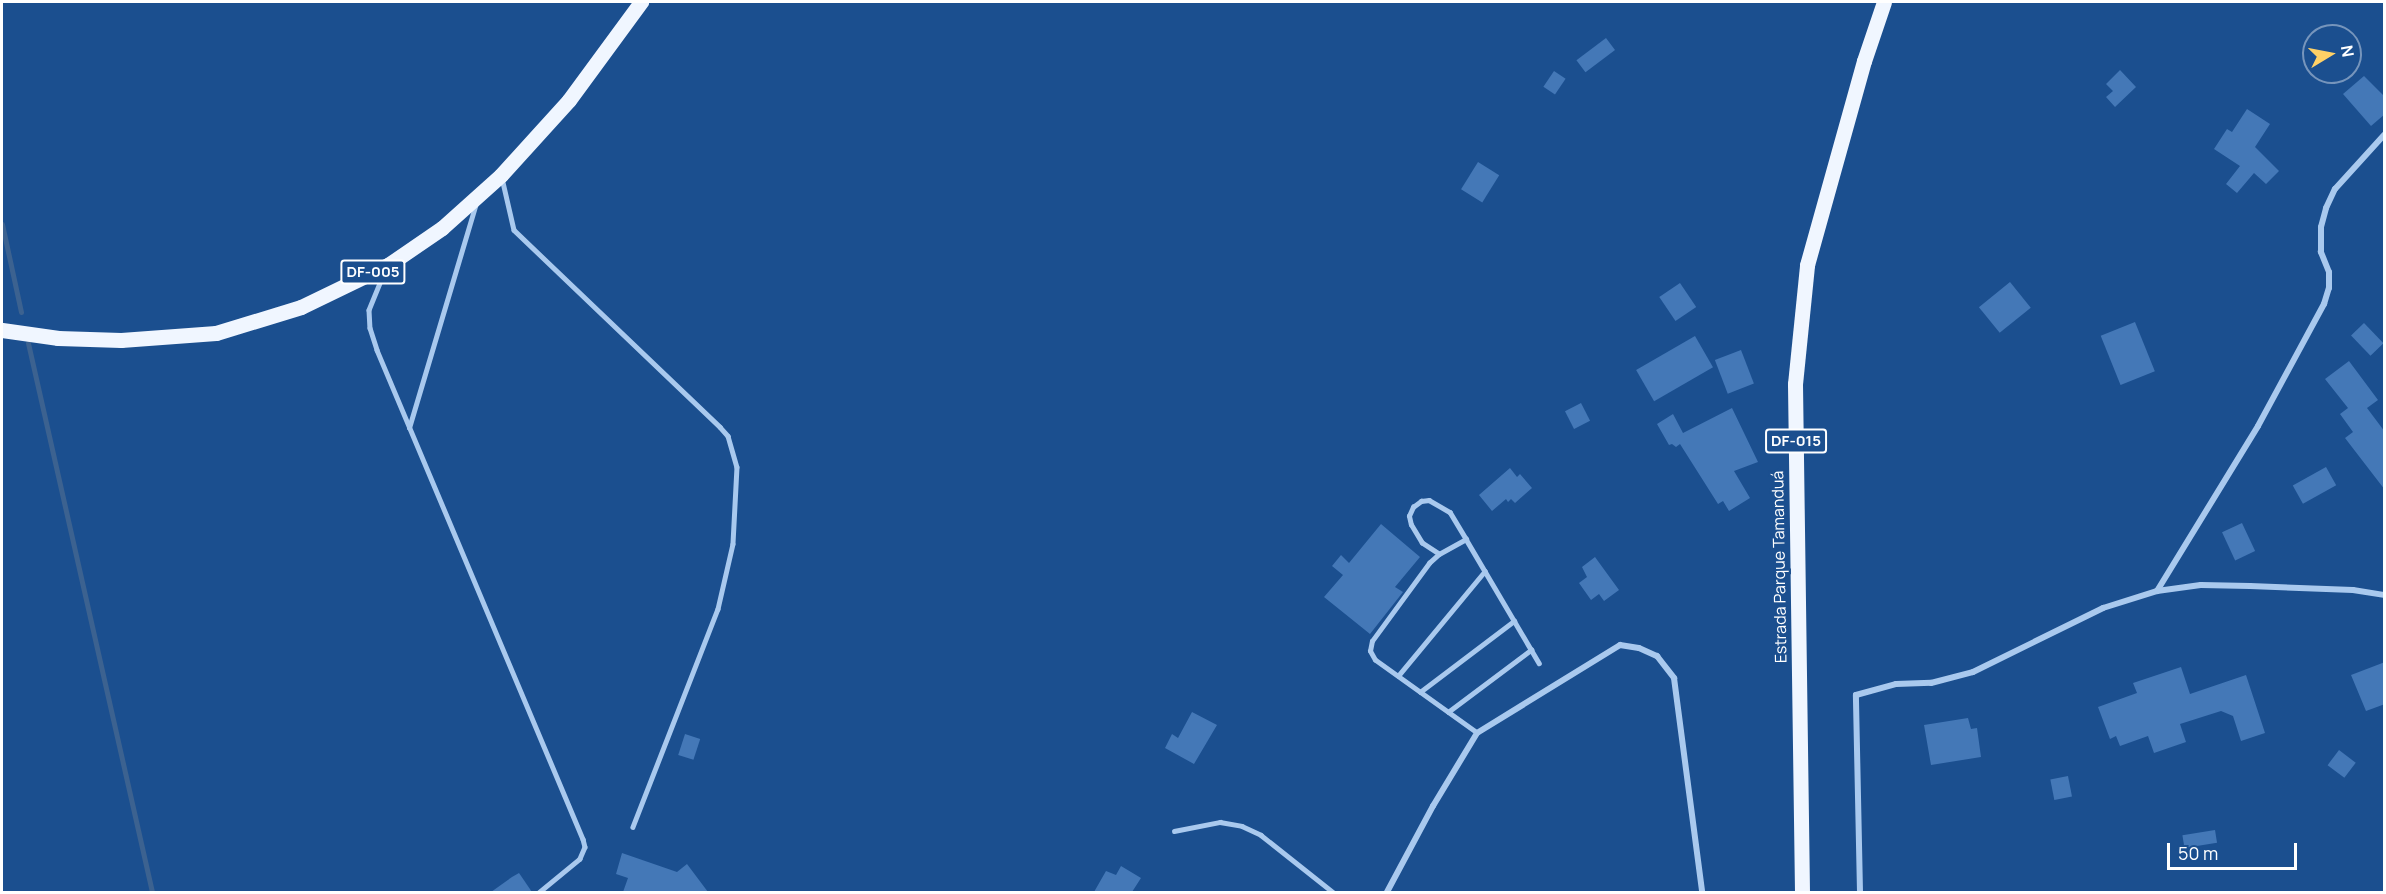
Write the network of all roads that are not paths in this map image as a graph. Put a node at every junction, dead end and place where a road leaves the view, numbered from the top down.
1 (641, 2) edge
2 (1884, 2) edge
3 (2385, 135) edge
4 (501, 175) junction
5 (478, 195) junction
6 (388, 265) junction
7 (2, 330) edge
8 (410, 428) junction
9 (1466, 539) junction
10 (1439, 554) junction
11 (1485, 571) junction
12 (2157, 591) junction
13 (2385, 595) edge
14 (1514, 621) junction
15 (1531, 650) junction
16 (1539, 663) dead end
17 (1398, 676) junction
18 (1420, 692) junction
19 (1448, 712) junction
20 (1477, 733) junction
21 (633, 828) dead end
22 (1174, 831) dead end
23 (540, 892) edge
24 (1333, 892) edge
25 (1387, 892) edge
26 (1702, 892) edge
27 (1802, 892) edge
28 (1860, 892) edge

1 - 4 main road, DF-005
2 - 27 main road, Estrada Parque Tamanduá / DF-015
3 - 12 street
4 - 5 main road, DF-005
4 - 21 lane
5 - 6 main road, DF-005
5 - 8 lane
6 - 7 main road, DF-005
6 - 8 lane
8 - 23 lane
9 - 10 lane
9 - 10 lane
9 - 11 lane
10 - 17 lane
11 - 14 lane
11 - 17 lane
12 - 13 street
12 - 28 street
14 - 15 lane
14 - 18 lane
15 - 16 lane
15 - 19 lane
17 - 18 lane
18 - 19 lane
19 - 20 lane
20 - 25 street
20 - 26 street
22 - 24 lane

